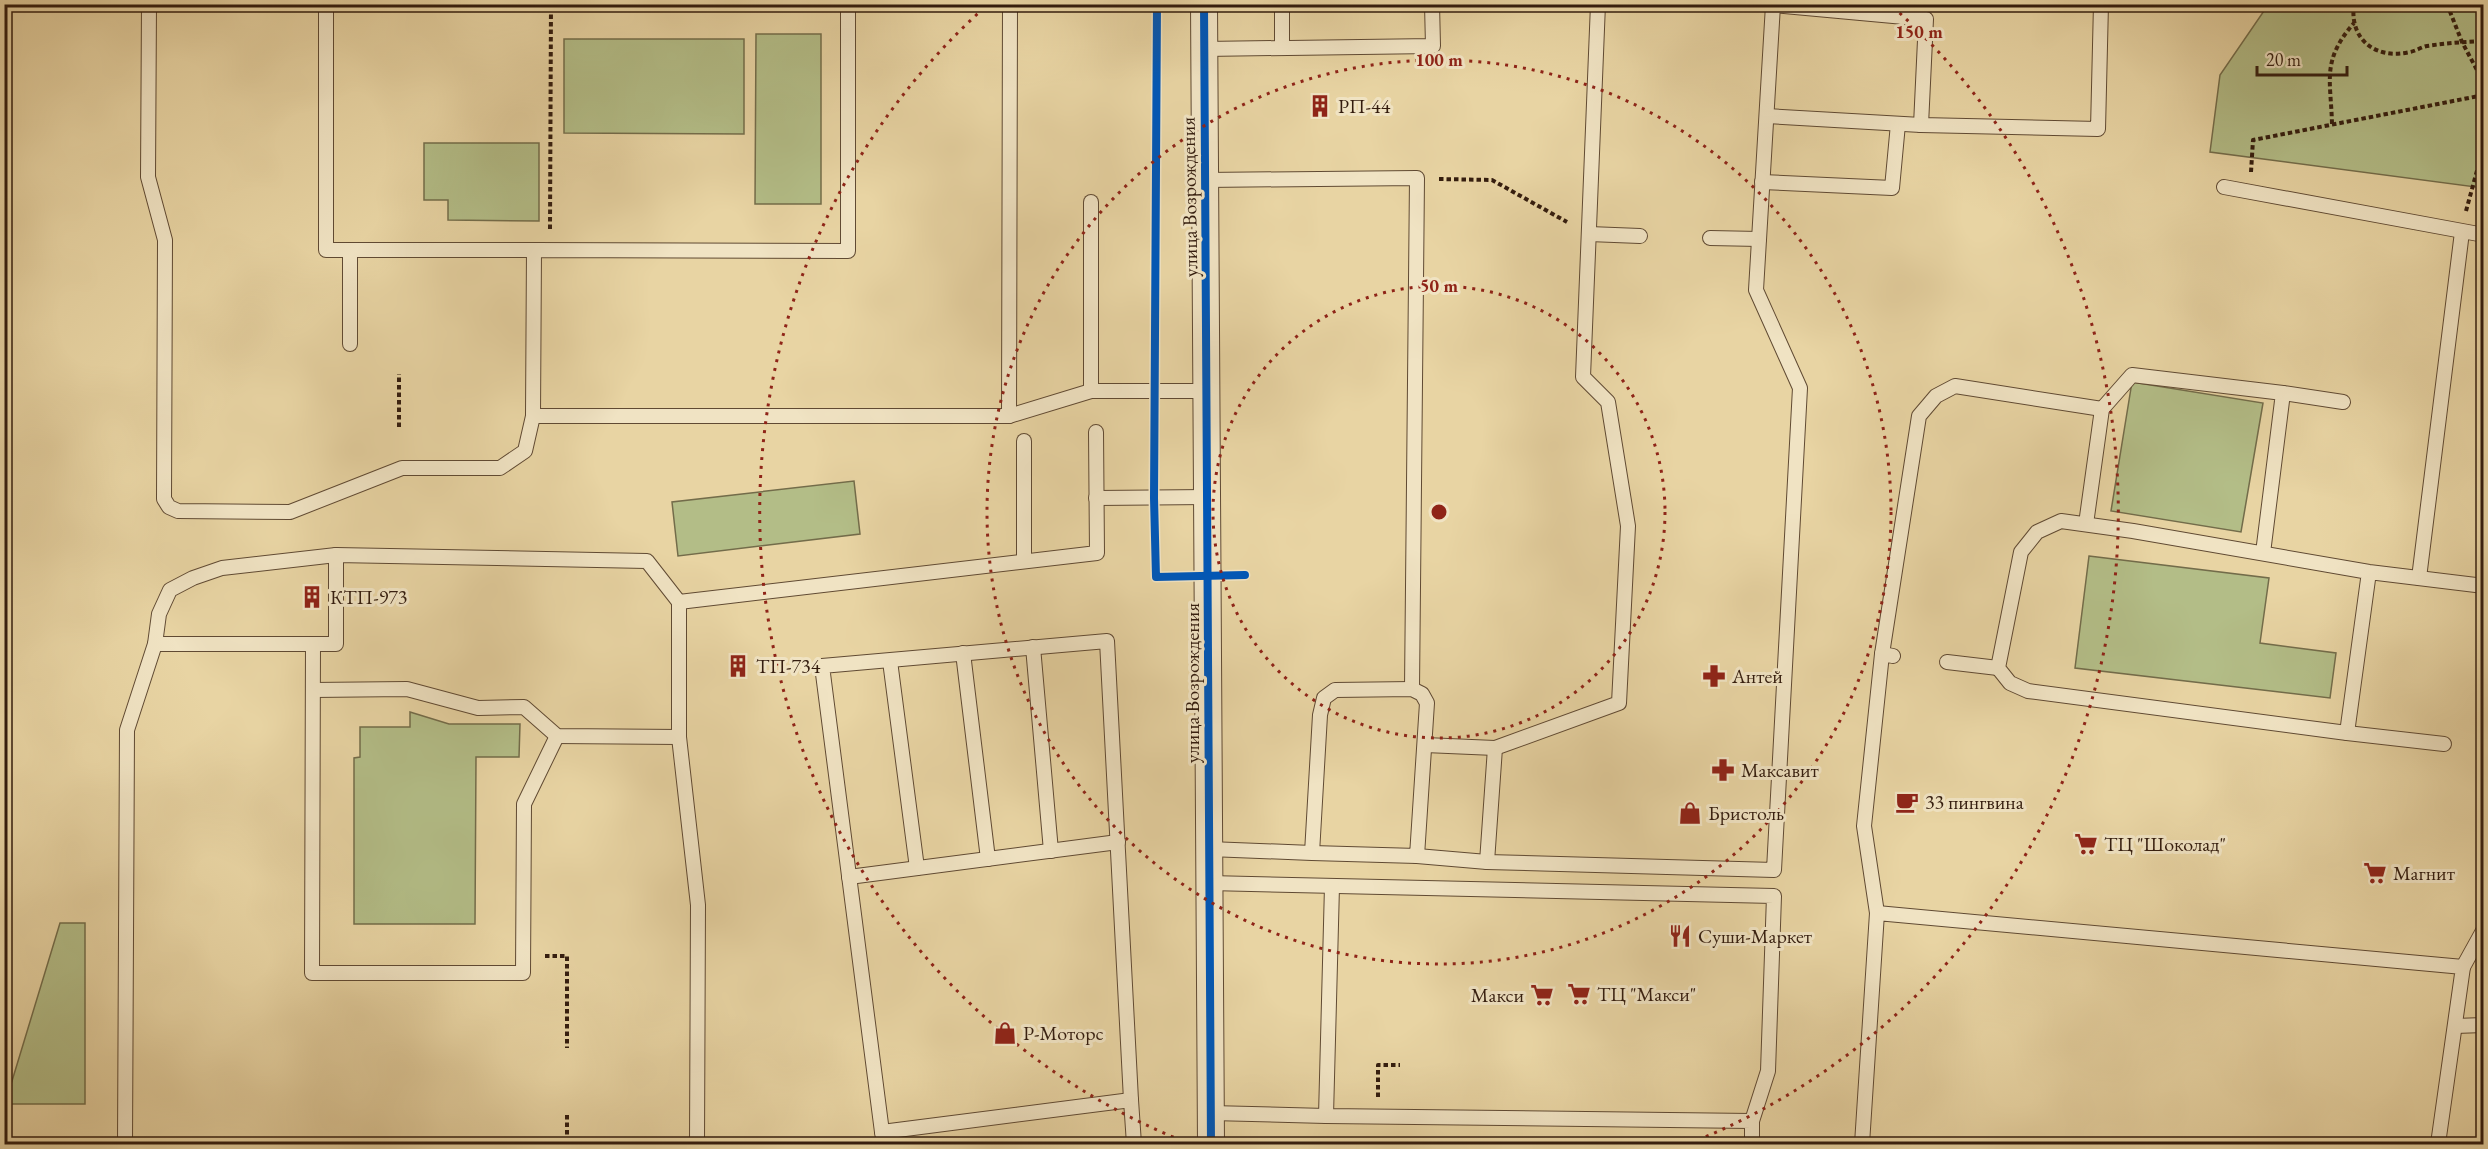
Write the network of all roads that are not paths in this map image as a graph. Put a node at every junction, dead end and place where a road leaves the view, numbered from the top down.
1 (149, 4) edge
2 (327, 4) edge
3 (848, 4) edge
4 (1011, 4) edge
5 (1204, 4) edge
6 (1282, 4) edge
7 (1432, 4) edge
8 (1598, 4) edge
9 (2101, 4) edge
10 (1282, 48) junction
11 (1204, 49) junction
12 (1767, 116) junction
13 (1898, 124) junction
14 (1921, 125) junction
15 (1206, 180) junction
16 (1762, 182) junction
17 (2224, 187) dead end
18 (1091, 202) dead end
19 (2462, 232) junction
20 (1589, 234) junction
21 (2484, 235) edge
22 (1640, 236) dead end
23 (1710, 238) dead end
24 (1759, 239) junction
25 (350, 250) junction
26 (534, 250) junction
27 (350, 344) dead end
28 (1091, 391) junction
29 (1208, 391) junction
30 (2283, 393) junction
31 (2343, 402) dead end
32 (2102, 409) junction
33 (533, 416) junction
34 (1009, 416) junction
35 (1096, 432) dead end
36 (1024, 441) dead end
37 (1208, 497) junction
38 (1096, 498) junction
39 (2086, 524) junction
40 (2263, 553) junction
41 (336, 555) junction
42 (1024, 561) junction
43 (2369, 572) junction
44 (2419, 578) junction
45 (2484, 586) edge
46 (680, 602) junction
47 (155, 644) junction
48 (313, 644) junction
49 (1033, 647) junction
50 (963, 653) junction
51 (890, 661) junction
52 (1947, 662) dead end
53 (1998, 668) junction
54 (1412, 689) junction
55 (313, 690) junction
56 (2347, 733) junction
57 (557, 736) junction
58 (679, 737) junction
59 (2444, 744) dead end
60 (1425, 745) junction
61 (1496, 748) junction
62 (1118, 842) junction
63 (1209, 849) junction
64 (1051, 851) junction
65 (1312, 853) junction
66 (1417, 856) junction
67 (988, 859) junction
68 (1487, 862) junction
69 (917, 868) junction
70 (849, 877) junction
71 (1209, 883) junction
72 (1332, 886) junction
73 (1877, 913) junction
74 (2484, 929) edge
75 (2463, 967) junction
76 (2484, 1025) edge
77 (2454, 1026) junction
78 (1131, 1100) junction
79 (1211, 1113) junction
80 (1326, 1116) junction
81 (1752, 1121) junction
82 (883, 1138) edge
83 (125, 1144) edge
84 (697, 1144) edge
85 (1134, 1144) edge
86 (1211, 1144) edge
87 (1752, 1144) edge
88 (1862, 1144) edge
89 (2438, 1144) edge

1 - 33 lane
2 - 25 lane
3 - 26 lane
4 - 34 lane
5 - 11 street, улица Возрождения
6 - 10 lane
7 - 10 lane
8 - 20 lane
9 - 14 lane
10 - 11 lane
11 - 15 street, улица Возрождения
12 - 13 lane
12 - 14 lane
12 - 16 lane
13 - 14 lane
13 - 16 lane
15 - 29 street, улица Возрождения
15 - 54 lane
16 - 24 lane
17 - 19 lane
18 - 28 lane
19 - 21 lane
19 - 44 lane
20 - 22 lane
20 - 61 lane
23 - 24 lane
24 - 68 lane
25 - 26 lane
25 - 27 lane
26 - 33 lane
28 - 29 lane
28 - 34 lane
29 - 37 street, улица Возрождения
30 - 31 lane
30 - 32 lane
30 - 40 lane
32 - 39 lane
32 - 73 lane
33 - 34 lane
35 - 38 lane
36 - 42 lane
37 - 38 lane
37 - 63 street, улица Возрождения
38 - 42 lane
39 - 40 lane
39 - 53 lane
40 - 43 lane
41 - 46 lane
41 - 47 lane
41 - 48 lane
42 - 46 lane
43 - 44 lane
43 - 56 lane
44 - 45 lane
46 - 58 lane
47 - 48 lane
47 - 83 lane
48 - 55 lane
49 - 50 lane
49 - 62 lane
49 - 64 lane
50 - 51 lane
50 - 67 lane
51 - 69 lane
51 - 70 lane
52 - 53 lane
53 - 56 lane
54 - 60 lane
54 - 65 lane
55 - 57 lane
55 - 57 lane
56 - 59 lane
57 - 58 lane
58 - 84 lane
60 - 61 lane
60 - 66 lane
61 - 68 lane
62 - 64 lane
62 - 78 lane
63 - 65 lane
63 - 71 street, улица Возрождения
64 - 67 lane
65 - 66 lane
66 - 68 lane
67 - 69 lane
69 - 70 lane
70 - 82 lane
71 - 72 lane
71 - 79 street, улица Возрождения
72 - 80 lane
72 - 81 lane
73 - 75 lane
73 - 88 lane
74 - 75 lane
75 - 77 lane
76 - 77 lane
77 - 89 lane
78 - 82 lane
78 - 85 lane
79 - 80 lane
79 - 86 street, улица Возрождения
80 - 81 lane
81 - 87 lane

